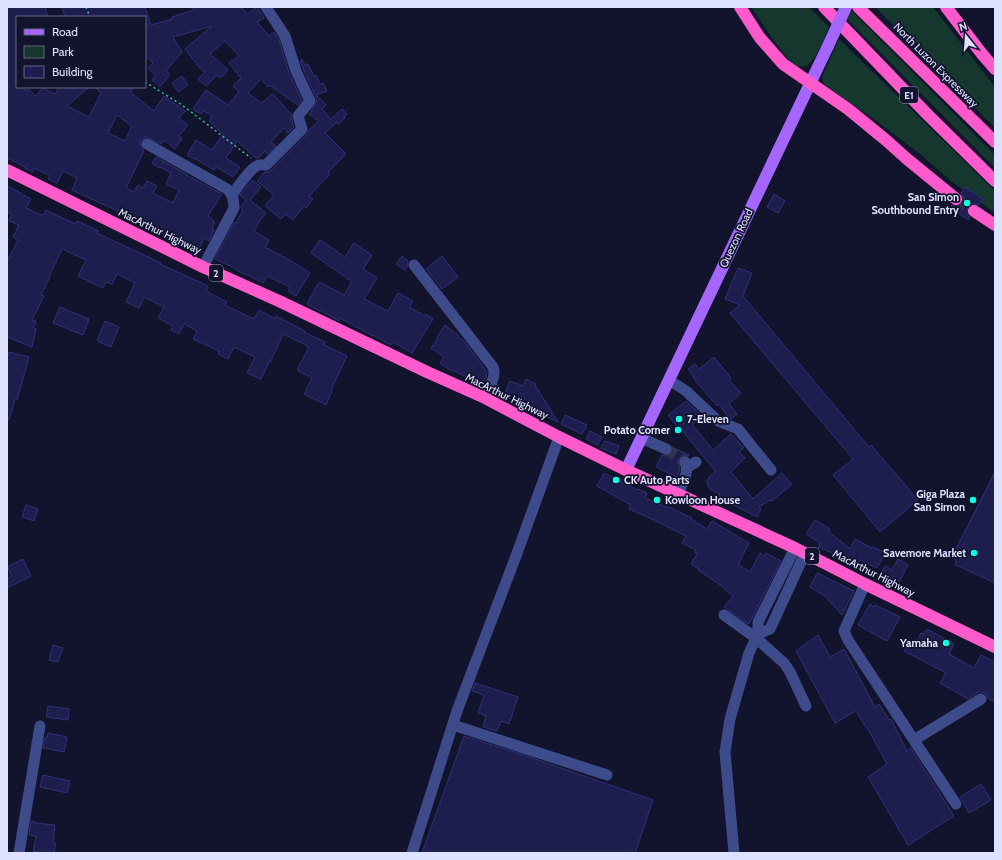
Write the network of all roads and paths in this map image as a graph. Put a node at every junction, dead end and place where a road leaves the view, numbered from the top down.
1 (266, 7) edge
2 (740, 7) edge
3 (824, 7) edge
4 (846, 7) edge
5 (858, 7) edge
6 (946, 7) edge
7 (995, 69) edge
8 (810, 82) junction
9 (146, 83) edge
10 (995, 142) edge
11 (147, 144) dead end
12 (259, 164) junction
13 (7, 170) edge
14 (995, 181) edge
15 (232, 195) junction
16 (956, 199) tunnel mouth
17 (974, 212) tunnel mouth
18 (995, 225) edge
19 (414, 265) dead end
20 (203, 267) junction
21 (669, 380) junction
22 (483, 398) junction
23 (559, 437) junction
24 (641, 438) junction
25 (666, 449) tunnel mouth
26 (690, 464) dead end
27 (626, 470) junction
28 (770, 470) dead end
29 (678, 494) junction
30 (800, 550) junction
31 (778, 583) junction
32 (866, 584) junction
33 (789, 588) junction
34 (769, 601) junction
35 (780, 608) junction
36 (724, 615) dead end
37 (757, 636) junction
38 (995, 647) edge
39 (980, 699) dead end
40 (806, 706) dead end
41 (453, 725) junction
42 (40, 726) dead end
43 (914, 740) junction
44 (607, 775) dead end
45 (956, 804) dead end
46 (19, 853) edge
47 (412, 853) edge
48 (734, 853) edge

1 - 12 street
2 - 8 highway
3 - 14 highway, E1
4 - 8 main road, Quezon Road, bridge
5 - 10 highway, North Luzon Expressway / E1
6 - 7 highway
8 - 16 highway
8 - 21 main road, Quezon Road
9 - 12 path
11 - 15 street
12 - 15 street
13 - 20 highway, MacArthur Highway / 2
15 - 20 street
17 - 18 highway
19 - 22 street
20 - 22 highway, MacArthur Highway / 2
21 - 24 main road, Quezon Road
21 - 28 street
22 - 23 highway, MacArthur Highway / 2
23 - 27 highway, MacArthur Highway / 2
23 - 41 street
24 - 25 street
24 - 27 main road, Quezon Road
26 - 29 street
27 - 29 highway, MacArthur Highway / 2
29 - 30 highway, MacArthur Highway / 2
30 - 31 street
30 - 32 highway, MacArthur Highway / 2
30 - 33 street
31 - 33 street
31 - 34 street
32 - 38 highway, MacArthur Highway / 2
32 - 43 street
33 - 35 street
34 - 35 street
34 - 37 street
35 - 37 street
36 - 37 street
37 - 40 street
37 - 48 street
39 - 43 street
41 - 44 street
41 - 47 street
42 - 46 street
43 - 45 street

